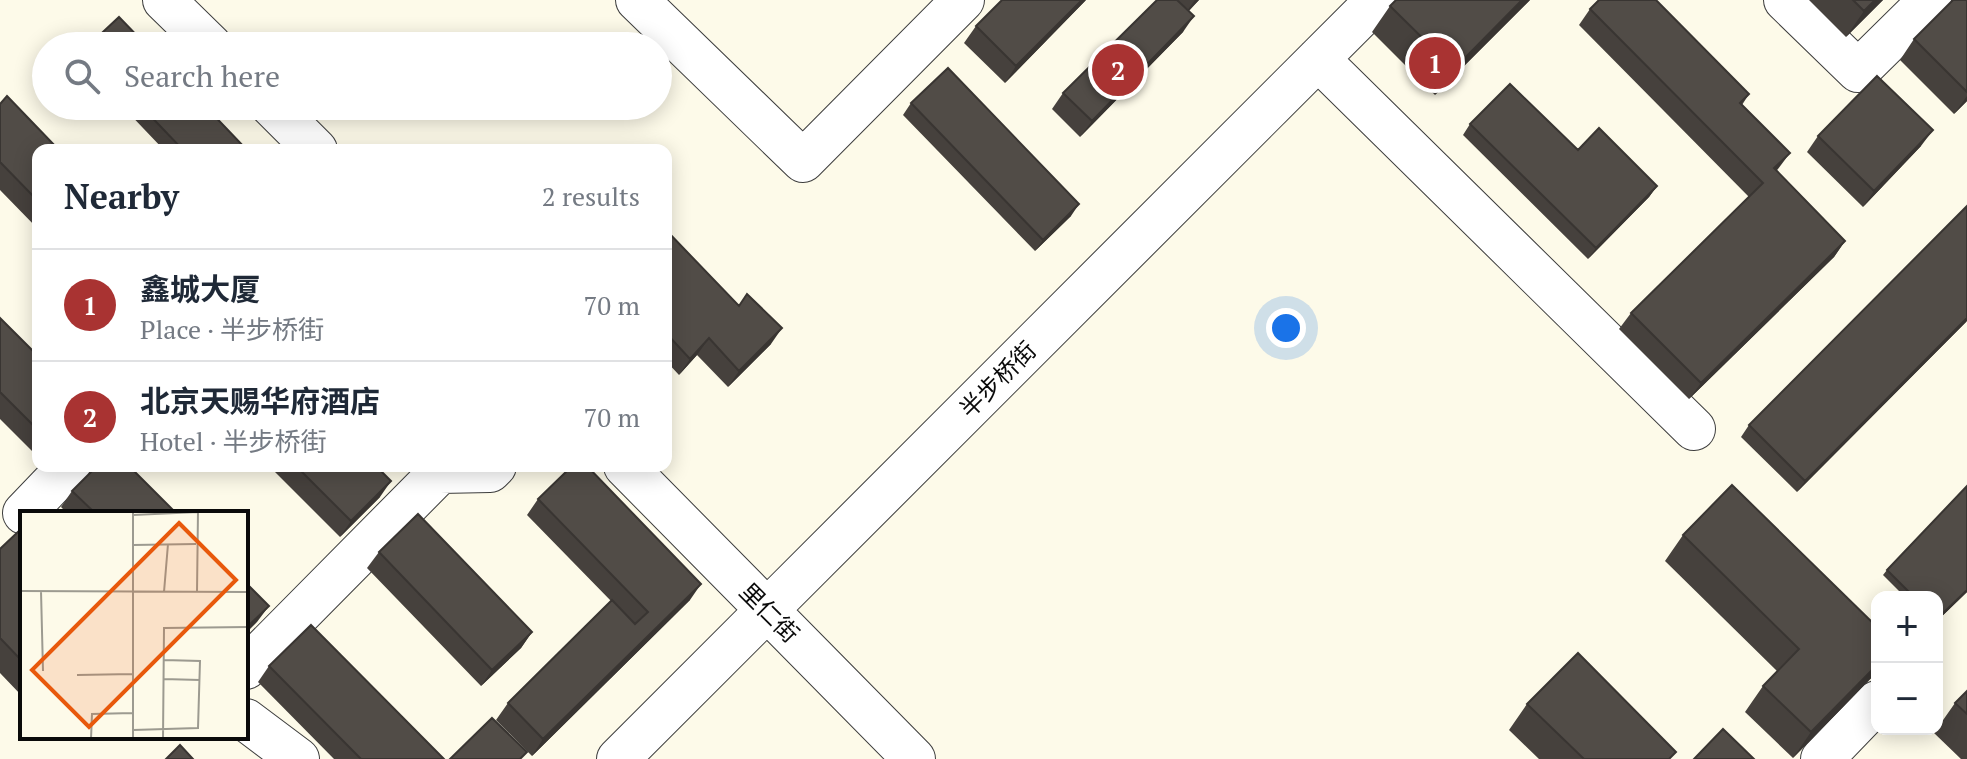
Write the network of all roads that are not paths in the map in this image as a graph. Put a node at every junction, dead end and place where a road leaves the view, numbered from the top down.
1 (164, 0) edge
2 (637, 0) edge
3 (963, 0) edge
4 (1377, 0) edge
5 (1785, 0) edge
6 (1930, 0) edge
7 (197, 32) edge
8 (670, 32) edge
9 (672, 34) edge
10 (1318, 59) junction
11 (286, 120) edge
12 (310, 144) edge
13 (1694, 429) dead end
14 (63, 472) edge
15 (440, 472) edge
16 (631, 472) edge
17 (27, 511) edge
18 (767, 610) junction
19 (248, 666) edge
20 (1871, 708) edge
21 (248, 722) edge
22 (298, 759) edge
23 (618, 759) edge
24 (914, 759) edge
25 (1822, 759) edge

1 - 7 street
2 - 8 street
3 - 9 street
4 - 10 street, 半步桥街
5 - 6 street
10 - 13 street
10 - 18 street, 半步桥街
11 - 12 street
14 - 17 street
15 - 19 street
16 - 18 street, 里仁街
18 - 23 street, 半步桥街
18 - 24 street, 里仁街
20 - 25 street
21 - 22 street

